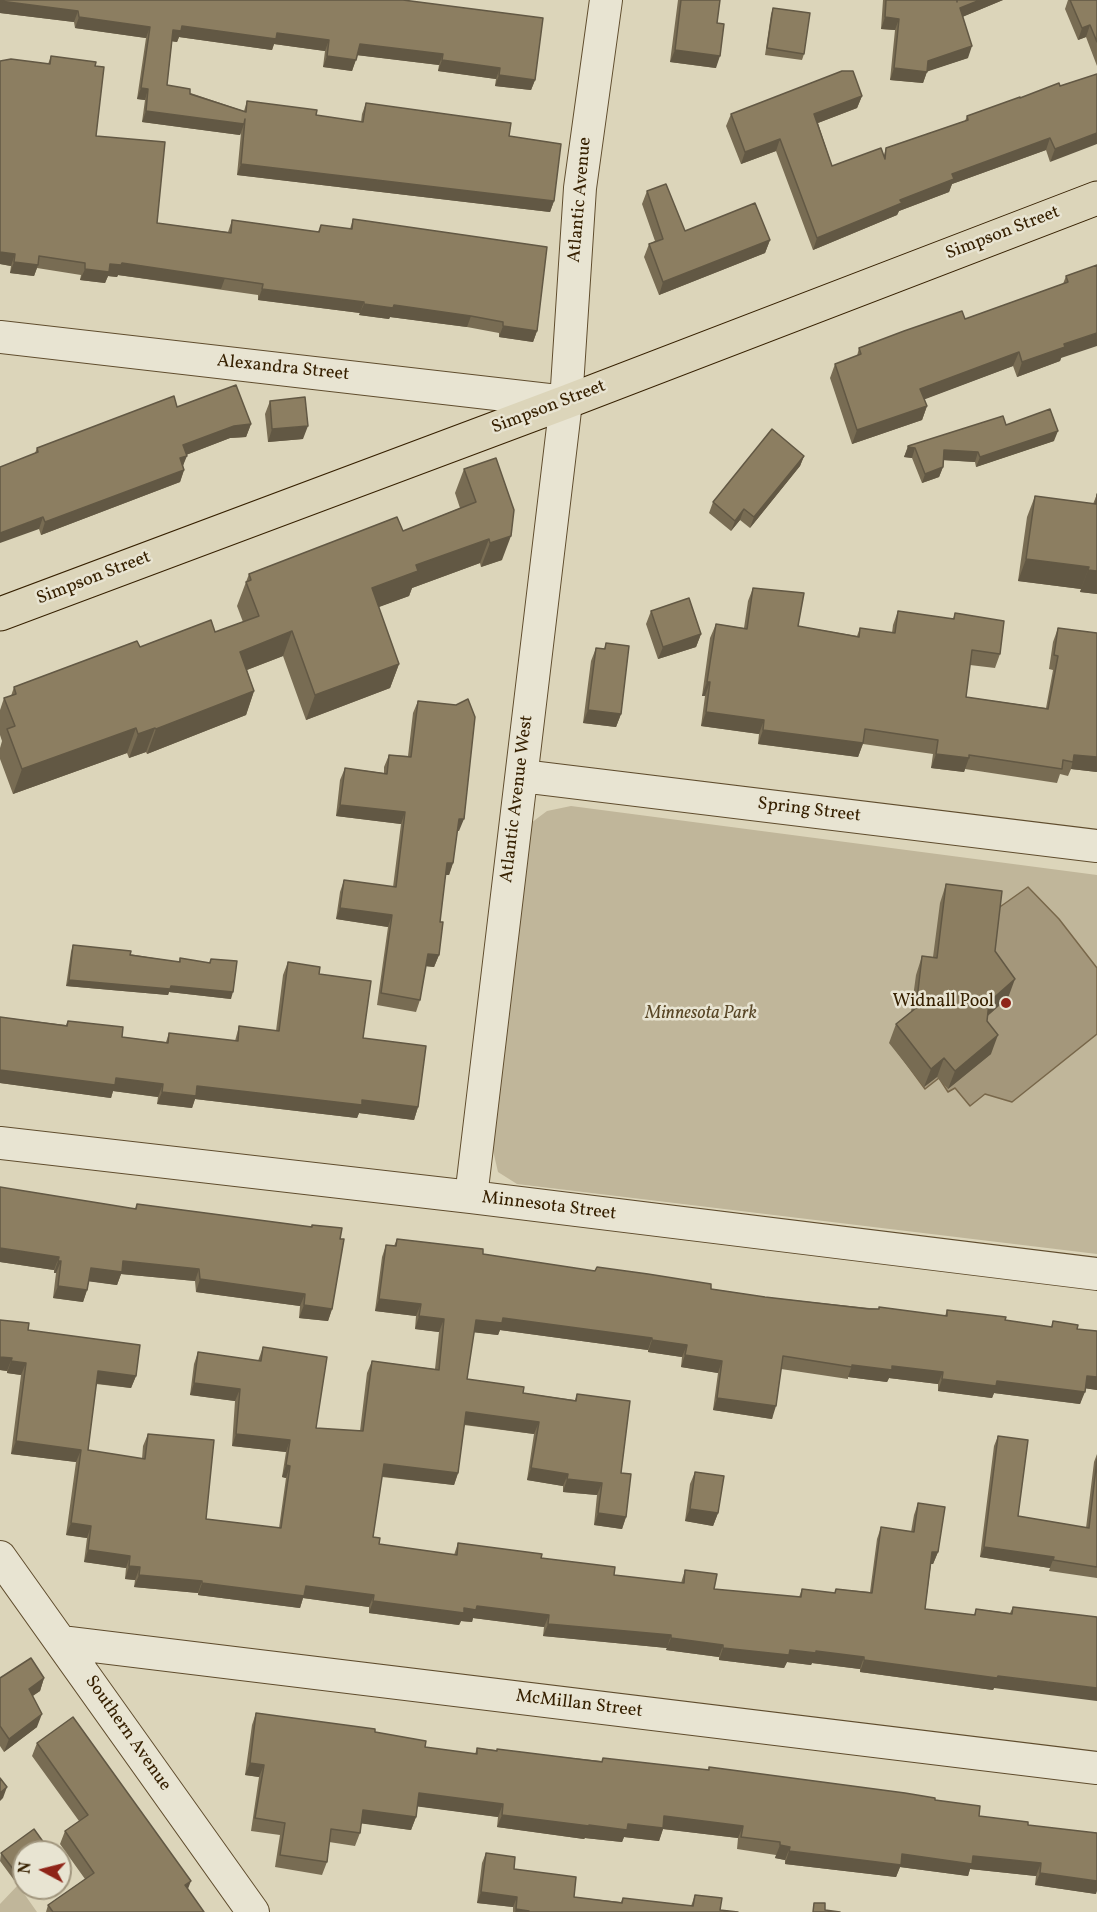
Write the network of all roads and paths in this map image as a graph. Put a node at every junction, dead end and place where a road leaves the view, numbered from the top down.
1 (606, 0) edge
2 (1097, 198) edge
3 (0, 337) edge
4 (566, 402) junction
5 (0, 614) edge
6 (522, 776) junction
7 (1097, 846) edge
8 (0, 1143) edge
9 (471, 1197) junction
10 (1097, 1274) edge
11 (0, 1557) edge
12 (61, 1642) junction
13 (1097, 1768) edge
14 (253, 1912) edge

1 - 4 street, Atlantic Avenue
2 - 4 main road, Simpson Street
3 - 4 street, Alexandra Street
4 - 5 main road, Simpson Street
4 - 6 street, Atlantic Avenue West
6 - 7 street, Spring Street
6 - 9 street, Atlantic Avenue West
8 - 9 street, Minnesota Street
9 - 10 street, Minnesota Street
11 - 12 street, Southern Avenue
12 - 13 street, McMillan Street
12 - 14 street, Southern Avenue

